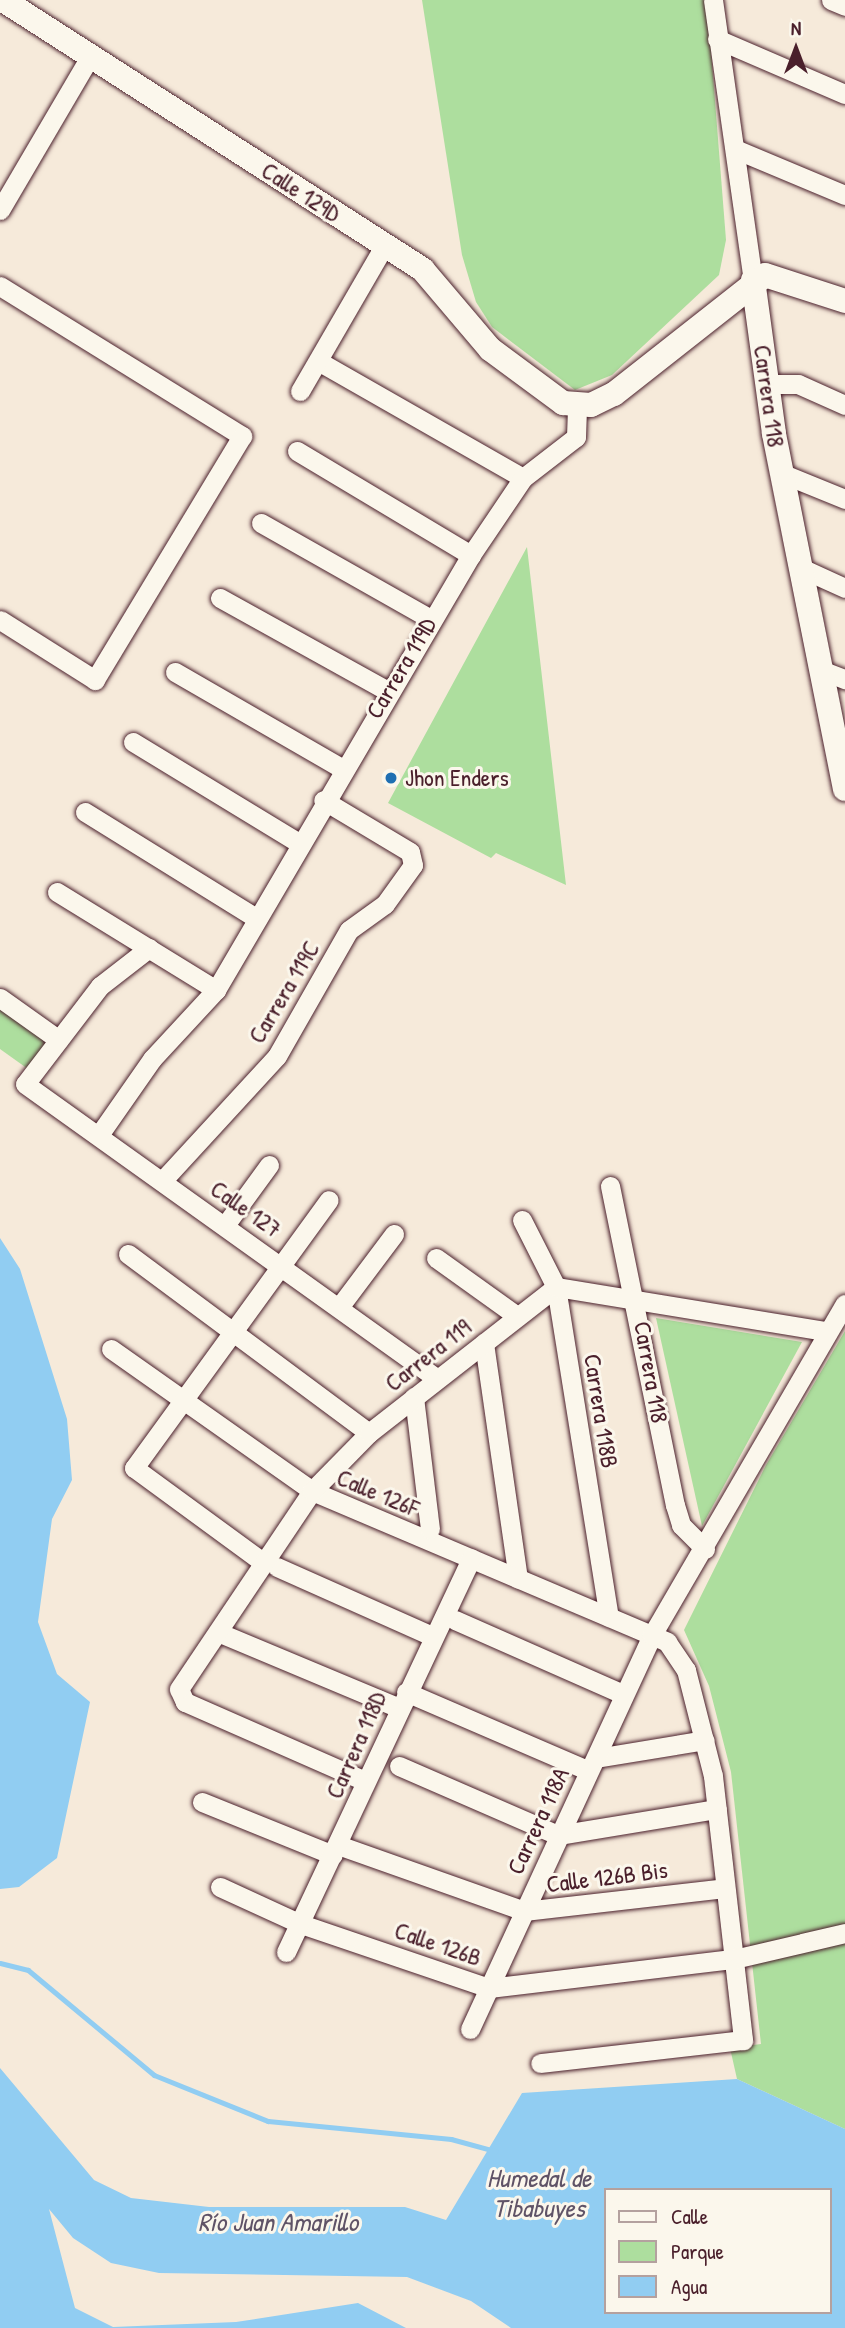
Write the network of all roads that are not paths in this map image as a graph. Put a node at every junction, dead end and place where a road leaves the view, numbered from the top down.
1 (3, 0) edge
2 (713, 0) edge
3 (831, 0) edge
4 (845, 6) edge
5 (717, 39) junction
6 (91, 55) junction
7 (845, 94) edge
8 (735, 149) junction
9 (845, 195) edge
10 (0, 209) edge
11 (384, 246) junction
12 (759, 277) junction
13 (0, 286) edge
14 (845, 300) edge
15 (317, 361) junction
16 (767, 384) junction
17 (300, 391) dead end
18 (577, 405) junction
19 (845, 405) edge
20 (297, 451) dead end
21 (781, 473) junction
22 (523, 478) junction
23 (845, 499) edge
24 (261, 523) dead end
25 (471, 555) junction
26 (801, 568) junction
27 (845, 588) edge
28 (220, 598) dead end
29 (431, 619) junction
30 (0, 620) edge
31 (821, 670) junction
32 (174, 672) dead end
33 (845, 679) edge
34 (388, 691) junction
35 (133, 742) dead end
36 (341, 768) junction
37 (843, 774) edge
38 (323, 800) junction
39 (85, 811) dead end
40 (299, 843) junction
41 (57, 892) dead end
42 (257, 918) junction
43 (149, 948) junction
44 (216, 990) junction
45 (0, 998) edge
46 (59, 1040) junction
47 (99, 1135) junction
48 (269, 1165) dead end
49 (163, 1180) junction
50 (610, 1186) dead end
51 (329, 1200) dead end
52 (522, 1220) dead end
53 (226, 1224) junction
54 (394, 1234) dead end
55 (128, 1254) dead end
56 (436, 1258) dead end
57 (281, 1264) junction
58 (556, 1287) junction
59 (638, 1299) junction
60 (845, 1304) edge
61 (340, 1306) junction
62 (517, 1316) junction
63 (234, 1331) junction
64 (825, 1331) junction
65 (484, 1343) junction
66 (111, 1349) dead end
67 (436, 1378) junction
68 (414, 1397) junction
69 (186, 1398) junction
70 (369, 1433) junction
71 (313, 1491) junction
72 (430, 1530) dead end
73 (705, 1549) junction
74 (471, 1558) junction
75 (270, 1565) junction
76 (518, 1579) junction
77 (609, 1617) junction
78 (455, 1620) dead end
79 (220, 1633) junction
80 (652, 1635) junction
81 (432, 1636) junction
82 (623, 1694) junction
83 (403, 1700) junction
84 (705, 1740) junction
85 (593, 1764) junction
86 (399, 1766) dead end
87 (365, 1782) junction
88 (202, 1802) dead end
89 (717, 1809) junction
90 (558, 1835) junction
91 (335, 1850) junction
92 (220, 1887) dead end
93 (725, 1888) junction
94 (524, 1912) junction
95 (301, 1924) junction
96 (845, 1933) edge
97 (286, 1952) dead end
98 (734, 1959) junction
99 (489, 1988) junction
100 (470, 2029) dead end
101 (540, 2063) dead end

1 - 6 street, Calle 129D
2 - 5 street, Carrera 118
3 - 4 street
5 - 7 street
5 - 8 street, Carrera 118
6 - 10 street
6 - 11 street, Calle 129D
8 - 9 street
8 - 12 street, Carrera 118
11 - 15 street
11 - 18 street, Calle 129D
12 - 14 street
12 - 16 street, Carrera 118
12 - 18 street
13 - 30 street
15 - 17 street
15 - 22 street
16 - 19 street
16 - 21 street, Carrera 118
18 - 22 street, Carrera 119D
20 - 25 street
21 - 23 street
21 - 26 street, Carrera 118
22 - 25 street, Carrera 119D
24 - 29 street
25 - 29 street, Carrera 119D
26 - 27 street
26 - 31 street, Carrera 118
28 - 34 street
29 - 34 street, Carrera 119D
31 - 33 street
31 - 37 street, Carrera 118
32 - 36 street
34 - 36 street, Carrera 119D
35 - 40 street
36 - 38 street, Carrera 119D
38 - 40 street, Carrera 119D
38 - 49 street, Carrera 119C
39 - 42 street
40 - 42 street, Carrera 119D
41 - 43 street
42 - 44 street, Carrera 119D
43 - 44 street
43 - 46 street
44 - 47 street, Carrera 119D
45 - 46 street
46 - 47 street, Calle 127
47 - 49 street, Calle 127
48 - 53 street
49 - 53 street, Calle 127
50 - 59 street, Carrera 118
51 - 57 street
52 - 58 street, Carrera 118B
53 - 57 street, Calle 127
54 - 61 street
55 - 63 street
56 - 62 street
57 - 61 street, Calle 127
57 - 63 street
58 - 59 street
58 - 62 street, Carrera 119
58 - 77 street, Carrera 118B
59 - 64 street
59 - 73 street, Carrera 118
60 - 64 street, Carrera 118A
61 - 67 street, Calle 127
62 - 65 street, Carrera 119
63 - 69 street
63 - 70 street
64 - 73 street, Carrera 118A
65 - 67 street, Carrera 119
65 - 76 street
66 - 69 street, Calle 126F
67 - 68 street, Carrera 119
68 - 70 street, Carrera 119
68 - 72 street
69 - 71 street, Calle 126F
69 - 75 street
70 - 71 street, Carrera 119
71 - 74 street, Calle 126F
71 - 75 street, Carrera 119
73 - 80 street, Carrera 118A
74 - 76 street, Calle 126F
74 - 81 street, Carrera 118D
75 - 79 street, Carrera 119
75 - 81 street
76 - 77 street, Calle 126F
77 - 80 street, Calle 126F
78 - 82 street
79 - 83 street
79 - 87 street, Carrera 119
80 - 82 street, Carrera 118A
80 - 84 street
81 - 83 street, Carrera 118D
82 - 85 street, Carrera 118A
83 - 85 street
83 - 87 street, Carrera 118D
84 - 85 street
84 - 89 street
85 - 90 street, Carrera 118A
86 - 90 street
87 - 91 street, Carrera 118D
88 - 91 street, Calle 126B Bis
89 - 90 street
89 - 93 street
90 - 94 street, Carrera 118A
91 - 94 street, Calle 126B Bis
91 - 95 street, Carrera 118D
92 - 95 street, Calle 126B
93 - 94 street, Calle 126B Bis
93 - 98 street
94 - 99 street, Carrera 118A
95 - 97 street, Carrera 118D
95 - 99 street, Calle 126B
96 - 98 street
98 - 99 street, Calle 126B
98 - 101 street
99 - 100 street, Carrera 118A

